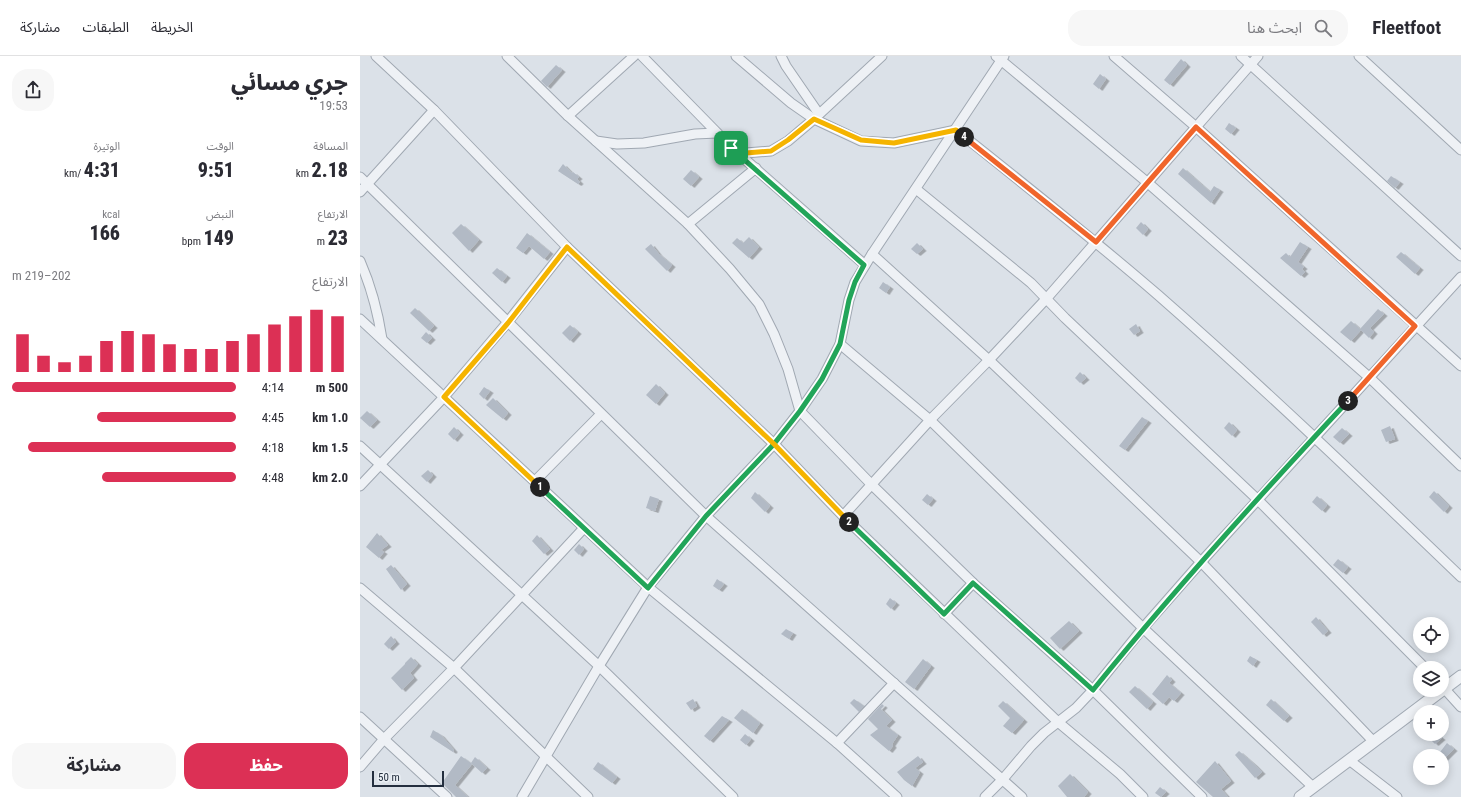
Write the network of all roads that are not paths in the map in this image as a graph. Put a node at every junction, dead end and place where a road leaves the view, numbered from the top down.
1 (376, 56) edge
2 (507, 56) edge
3 (634, 56) edge
4 (642, 56) edge
5 (736, 56) edge
6 (781, 56) edge
7 (882, 56) edge
8 (1114, 56) edge
9 (1241, 56) edge
10 (1258, 56) edge
11 (1359, 56) edge
12 (1001, 58) edge
13 (1250, 64) junction
14 (434, 110) junction
15 (568, 116) junction
16 (816, 117) junction
17 (1196, 127) junction
18 (956, 130) junction
19 (717, 133) junction
20 (596, 141) junction
21 (731, 148) junction
22 (1461, 150) edge
23 (756, 168) junction
24 (360, 177) edge
25 (1148, 183) junction
26 (367, 184) junction
27 (916, 189) junction
28 (360, 192) edge
29 (688, 224) junction
30 (1096, 242) junction
31 (567, 247) junction
32 (872, 254) junction
33 (1461, 256) edge
34 (360, 261) edge
35 (864, 265) junction
36 (1461, 277) edge
37 (1047, 298) junction
38 (360, 319) edge
39 (508, 323) junction
40 (1415, 326) junction
41 (382, 339) junction
42 (840, 344) junction
43 (989, 360) junction
44 (1461, 366) edge
45 (1370, 378) junction
46 (444, 397) junction
47 (800, 411) junction
48 (601, 414) junction
49 (930, 420) junction
50 (1315, 437) junction
51 (774, 444) junction
52 (360, 446) edge
53 (380, 465) junction
54 (1461, 466) edge
55 (535, 482) junction
56 (872, 485) junction
57 (360, 486) edge
58 (1258, 499) junction
59 (706, 516) junction
60 (843, 516) junction
61 (584, 528) junction
62 (1201, 562) junction
63 (1461, 577) edge
64 (973, 583) junction
65 (360, 588) edge
66 (648, 588) junction
67 (522, 596) junction
68 (944, 614) junction
69 (1143, 628) junction
70 (1418, 661) edge
71 (599, 666) junction
72 (454, 668) junction
73 (1461, 676) edge
74 (894, 683) junction
75 (1449, 683) edge
76 (1093, 690) junction
77 (1449, 694) edge
78 (1430, 697) edge
79 (1461, 707) edge
80 (360, 717) edge
81 (1058, 722) junction
82 (384, 739) junction
83 (1373, 741) junction
84 (837, 743) junction
85 (546, 758) junction
86 (1349, 760) junction
87 (360, 767) edge
88 (1003, 779) junction
89 (1313, 787) junction
90 (447, 797) edge
91 (522, 797) edge
92 (588, 797) edge
93 (733, 797) edge
94 (897, 797) edge
95 (985, 797) edge
96 (1022, 797) edge
97 (1144, 797) edge
98 (1202, 797) edge
99 (1300, 797) edge
100 (1398, 797) edge

1 - 14 street
2 - 15 street
3 - 15 street
4 - 19 street
5 - 16 street
6 - 16 street
7 - 16 street
8 - 17 street
9 - 13 street
10 - 13 street
11 - 22 street
12 - 18 street
12 - 25 street
13 - 17 street
13 - 33 street
14 - 26 street
14 - 31 street
15 - 20 street
16 - 18 street
16 - 21 street
17 - 25 street
17 - 40 street
18 - 27 street
18 - 30 street
19 - 20 street
19 - 21 street
20 - 29 street
21 - 23 street
23 - 29 street
23 - 35 street
24 - 26 street
25 - 30 street
25 - 45 street
26 - 28 street
26 - 39 street
27 - 32 street
27 - 37 street
29 - 47 street
30 - 37 street
30 - 50 street
31 - 39 street
31 - 51 street
32 - 35 street
32 - 43 street
34 - 41 street
35 - 42 street
36 - 40 street
37 - 43 street
37 - 58 street
38 - 41 street
39 - 46 street
39 - 48 street
40 - 44 street
40 - 45 street
41 - 46 street
42 - 47 street
42 - 49 street
43 - 49 street
43 - 62 street
45 - 50 street
45 - 54 street
46 - 53 street
46 - 55 street
47 - 51 street
47 - 56 street
48 - 55 street
48 - 59 street
49 - 56 street
49 - 69 street
50 - 58 street
50 - 63 street
51 - 59 street
51 - 60 street
52 - 53 street
53 - 57 street
53 - 67 street
55 - 61 street
56 - 60 street
56 - 64 street
58 - 62 street
58 - 70 street
59 - 66 street
59 - 74 street
60 - 68 street
61 - 66 street
61 - 67 street
62 - 69 street
62 - 83 street
64 - 68 street
64 - 76 street
65 - 72 street
66 - 71 street
66 - 84 street
67 - 71 street
67 - 72 street
68 - 81 street
69 - 76 street
69 - 89 street
71 - 85 street
71 - 93 street
72 - 82 street
72 - 85 street
73 - 75 street
74 - 84 street
74 - 88 street
76 - 81 street
76 - 98 street
77 - 79 street
78 - 83 street
80 - 82 street
81 - 88 street
81 - 97 street
82 - 87 street
82 - 90 street
83 - 86 street
84 - 94 street
85 - 91 street
85 - 92 street
86 - 89 street
86 - 100 street
88 - 95 street
88 - 96 street
89 - 99 street

